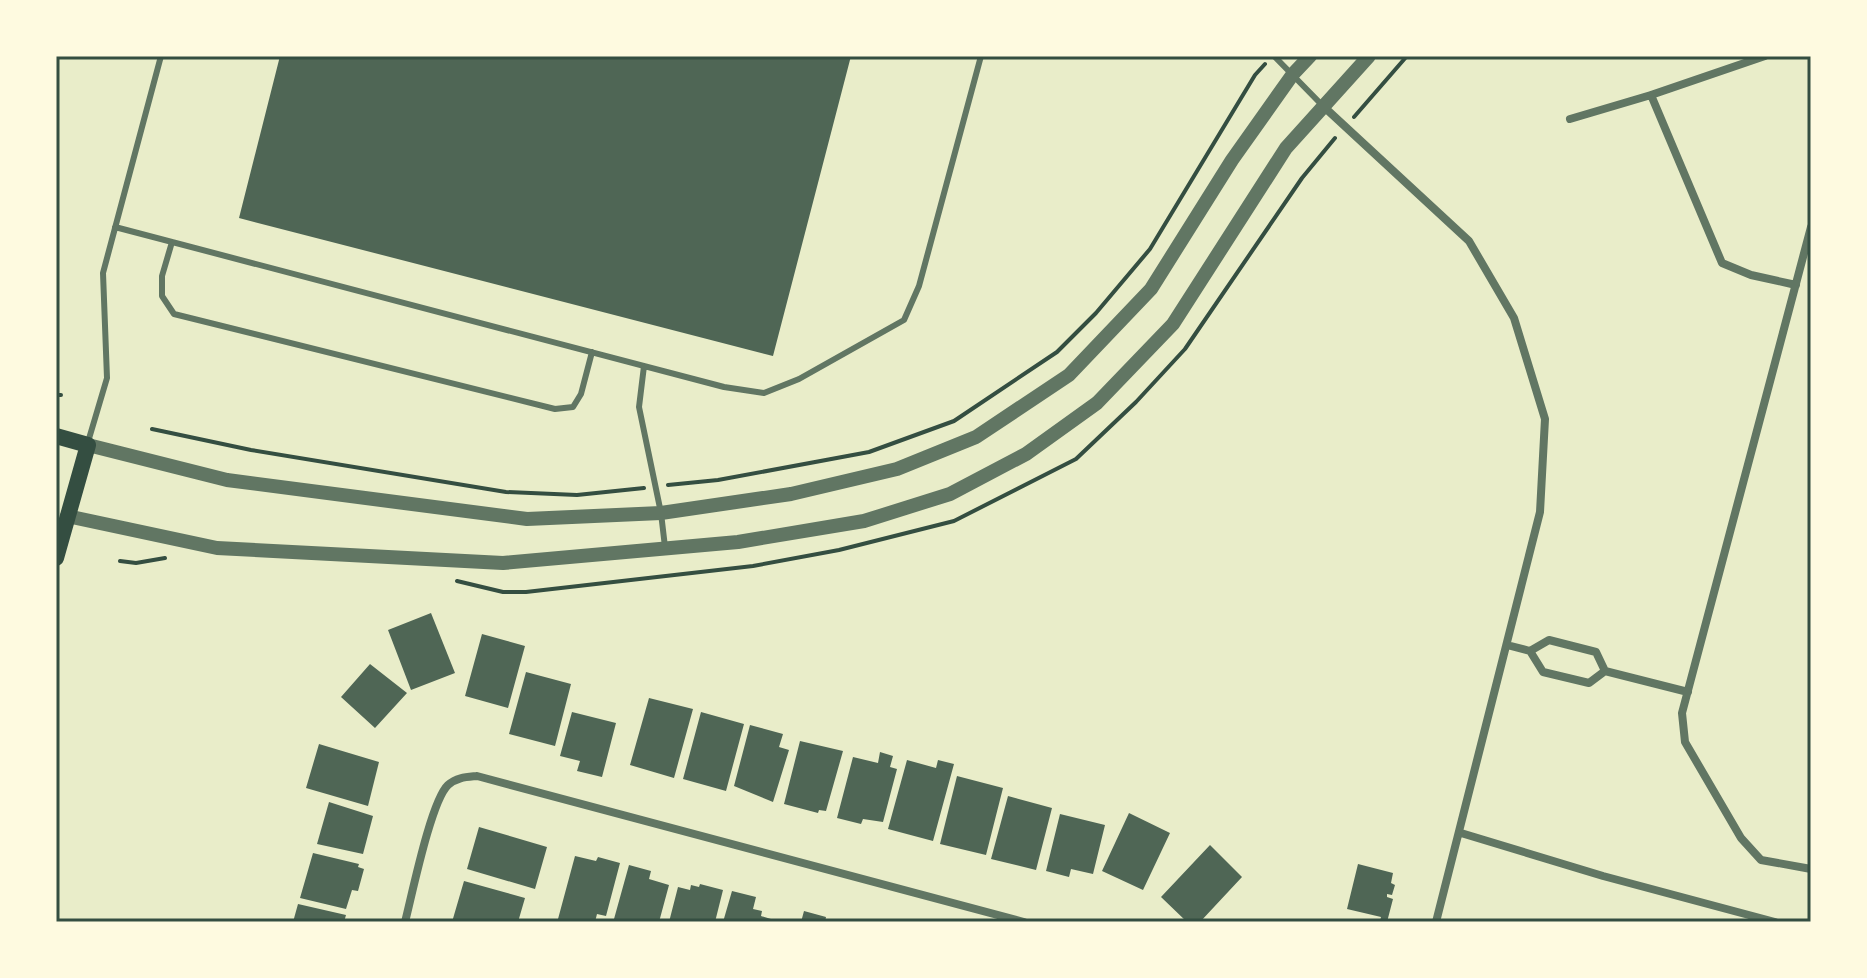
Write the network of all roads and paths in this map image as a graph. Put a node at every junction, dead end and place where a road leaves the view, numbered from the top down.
1 (161, 56) edge
2 (981, 56) edge
3 (1274, 56) edge
4 (1310, 56) edge
5 (1369, 56) edge
6 (1407, 56) edge
7 (1765, 56) edge
8 (1293, 74) junction
9 (1651, 95) junction
10 (1323, 106) junction
11 (1570, 119) dead end
12 (1346, 127) junction
13 (115, 227) junction
14 (1811, 227) edge
15 (172, 242) junction
16 (1796, 285) junction
17 (592, 352) junction
18 (644, 366) junction
19 (56, 436) edge
20 (88, 445) junction
21 (661, 513) junction
22 (62, 514) edge
23 (665, 549) junction
24 (166, 557) dead end
25 (56, 558) edge
26 (120, 561) dead end
27 (442, 580) dead end
28 (1507, 645) junction
29 (1530, 651) junction
30 (1605, 671) junction
31 (1688, 692) junction
32 (1461, 833) junction
33 (1811, 869) edge
34 (405, 922) edge
35 (1024, 922) edge
36 (1436, 922) edge
37 (1775, 922) edge

1 - 13 lane
2 - 18 lane
3 - 8 lane
4 - 8 street
5 - 10 street
6 - 12 path
7 - 9 street
8 - 10 lane
8 - 21 street
9 - 11 street
9 - 16 street
10 - 12 street
10 - 23 street
12 - 27 path
12 - 28 street
13 - 15 lane
13 - 20 lane
14 - 16 street
15 - 17 lane
15 - 17 lane
16 - 31 street
17 - 18 lane
18 - 21 lane
19 - 20 main road
20 - 21 street
20 - 22 main road
21 - 23 lane
22 - 23 street
22 - 25 main road
24 - 26 path
28 - 29 street
28 - 32 street
29 - 30 street
29 - 30 street
30 - 31 street
31 - 33 street
32 - 36 street
32 - 37 street
34 - 35 street

